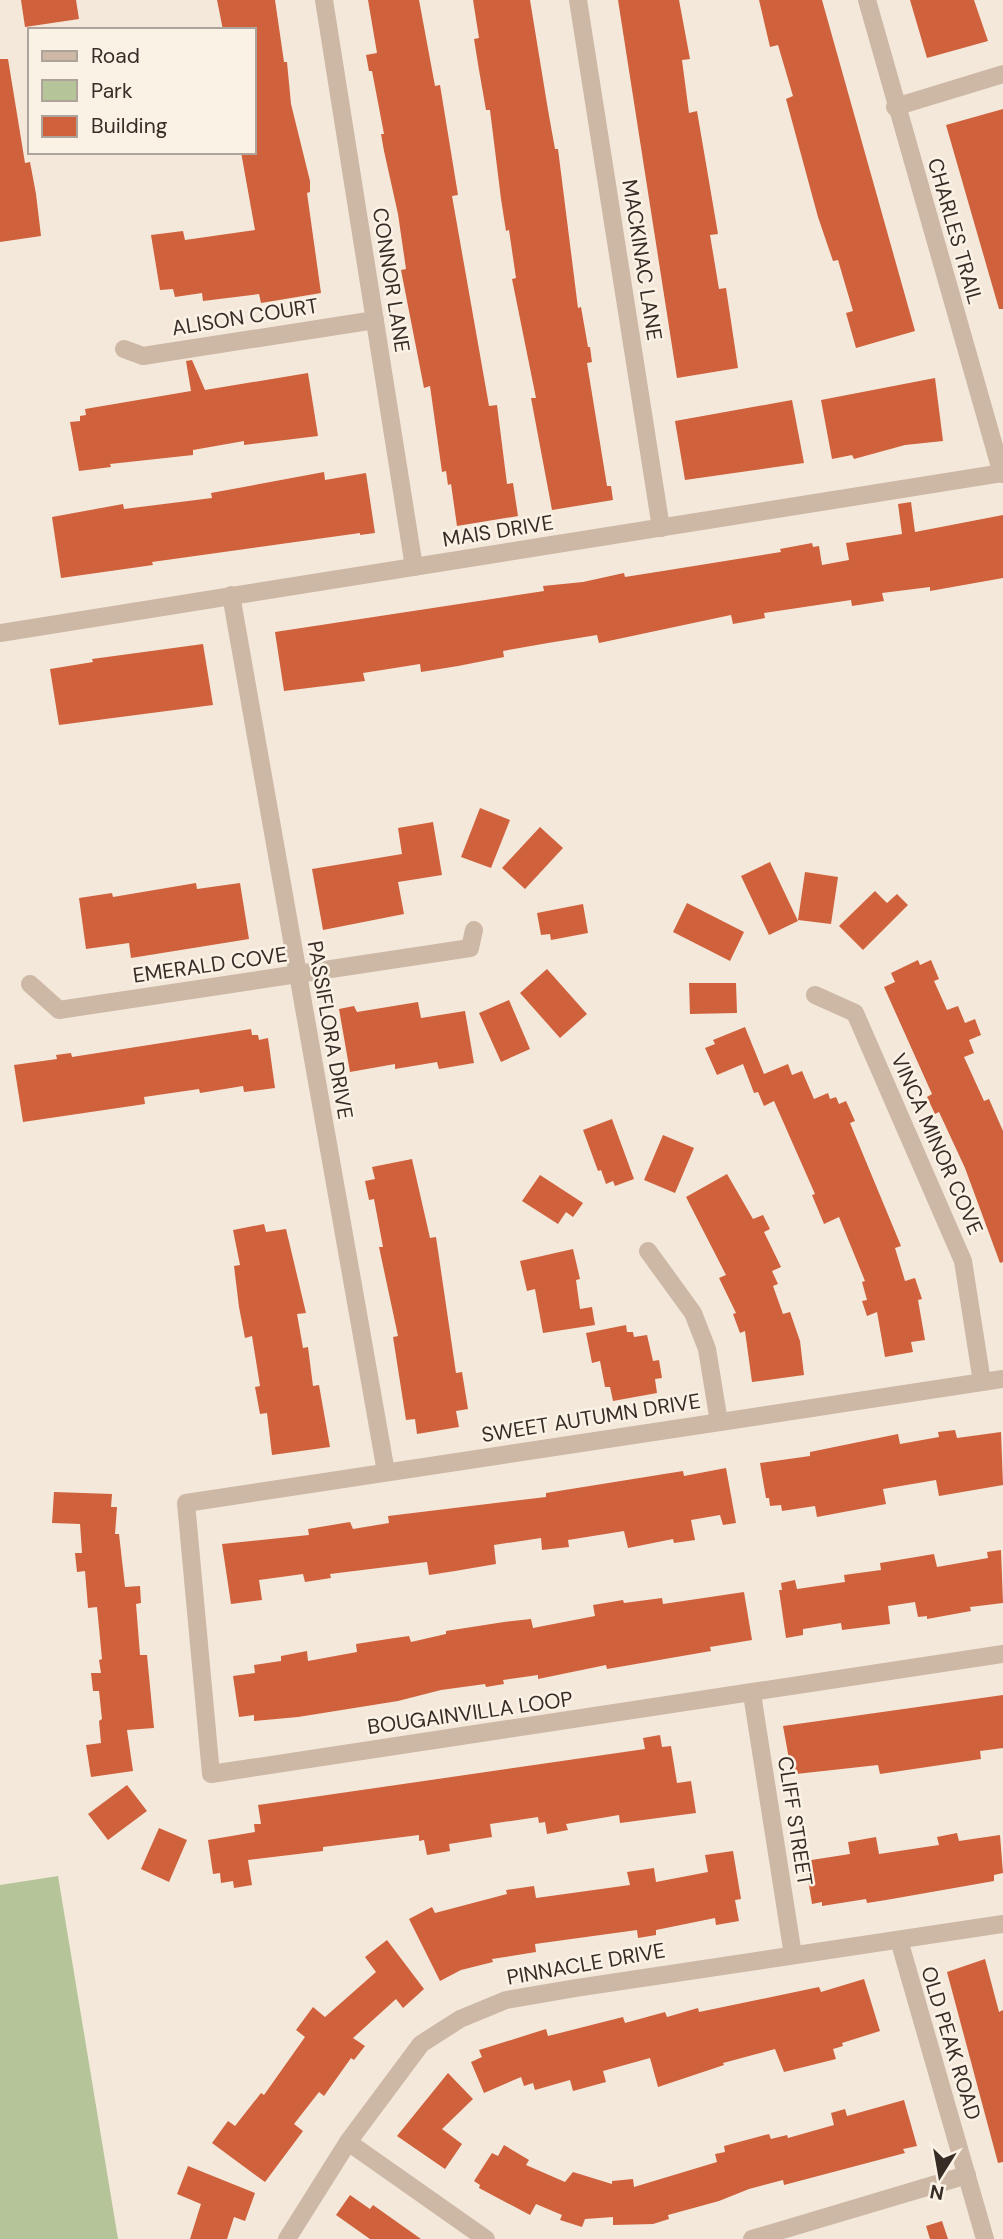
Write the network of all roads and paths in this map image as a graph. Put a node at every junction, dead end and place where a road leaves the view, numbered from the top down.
1 (324, 0) edge
2 (578, 0) edge
3 (867, 0) edge
4 (1003, 74) edge
5 (895, 107) junction
6 (374, 320) junction
7 (124, 348) dead end
8 (1002, 473) edge
9 (661, 528) junction
10 (414, 567) junction
11 (231, 595) junction
12 (1, 629) edge
13 (474, 930) dead end
14 (297, 976) junction
15 (30, 984) dead end
16 (815, 995) dead end
17 (648, 1251) dead end
18 (1003, 1379) edge
19 (982, 1382) junction
20 (719, 1422) junction
21 (386, 1472) junction
22 (187, 1503) joint
23 (1003, 1654) edge
24 (752, 1694) junction
25 (1003, 1924) edge
26 (899, 1940) junction
27 (793, 1955) junction
28 (348, 2142) junction
29 (967, 2175) junction
30 (287, 2239) edge
31 (486, 2239) edge
32 (752, 2239) edge
33 (985, 2239) edge

1 - 6 street, CONNOR LANE
2 - 9 street, MACKINAC LANE
3 - 5 street, CHARLES TRAIL
4 - 5 street
5 - 8 street, CHARLES TRAIL
6 - 7 street, ALISON COURT
6 - 10 street, CONNOR LANE
8 - 9 street, MAIS DRIVE
9 - 10 street, MAIS DRIVE
10 - 11 street, MAIS DRIVE
11 - 12 street, MAIS DRIVE
11 - 14 street, PASSIFLORA DRIVE
13 - 14 street, EMERALD COVE
14 - 15 street, EMERALD COVE
14 - 21 street, PASSIFLORA DRIVE
16 - 19 street, VINCA MINOR COVE
17 - 20 street
18 - 19 street, SWEET AUTUMN DRIVE
19 - 20 street, SWEET AUTUMN DRIVE
20 - 21 street, SWEET AUTUMN DRIVE
21 - 22 street, SWEET AUTUMN DRIVE
22 - 24 street, BOUGAINVILLA LOOP
23 - 24 street, BOUGAINVILLA LOOP
24 - 27 street, CLIFF STREET
25 - 26 street, PINNACLE DRIVE
26 - 27 street, PINNACLE DRIVE
26 - 29 street, OLD PEAK ROAD
27 - 28 street, PINNACLE DRIVE
28 - 30 street, PINNACLE DRIVE
28 - 31 street
29 - 32 street
29 - 33 street, OLD PEAK ROAD

